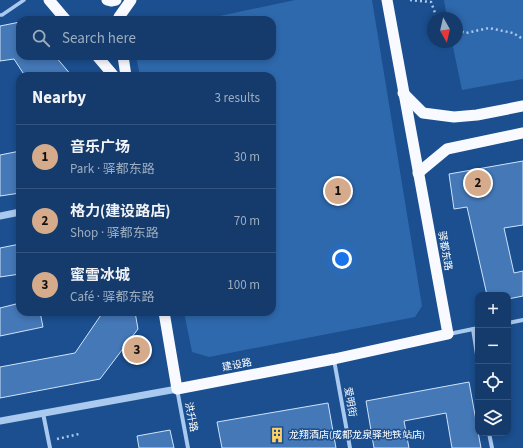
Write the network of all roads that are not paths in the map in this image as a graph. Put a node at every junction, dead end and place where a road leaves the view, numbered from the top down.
1 (24, 0) edge
2 (49, 0) edge
3 (107, 0) edge
4 (116, 0) edge
5 (131, 0) edge
6 (387, 0) edge
7 (0, 15) edge
8 (63, 16) edge
9 (120, 16) edge
10 (100, 60) edge
11 (124, 60) edge
12 (111, 72) edge
13 (125, 72) edge
14 (403, 93) junction
15 (523, 106) edge
16 (523, 133) edge
17 (418, 173) junction
18 (16, 213) edge
19 (0, 216) edge
20 (165, 316) edge
21 (523, 320) edge
22 (511, 322) edge
23 (473, 329) joint
24 (448, 334) junction
25 (475, 342) edge
26 (334, 359) junction
27 (177, 389) junction
28 (43, 413) junction
29 (0, 422) edge
30 (490, 436) edge
31 (50, 448) edge
32 (188, 448) edge
33 (350, 448) edge
34 (492, 448) edge

1 - 7 street
2 - 8 highway
3 - 4 highway
5 - 9 highway
6 - 14 highway, 驿都东路
10 - 12 highway
11 - 13 highway
14 - 15 highway
14 - 17 highway, 驿都东路
16 - 17 highway
17 - 24 highway, 驿都东路
18 - 19 street
20 - 27 highway
21 - 22 street
23 - 24 street, 建设路
23 - 25 street
24 - 26 highway, 建设路
26 - 27 highway, 建设路
26 - 33 street, 爱明街
27 - 28 street, 建设路
27 - 32 street, 洪升路
28 - 29 street, 建设路
28 - 31 street
30 - 34 street

